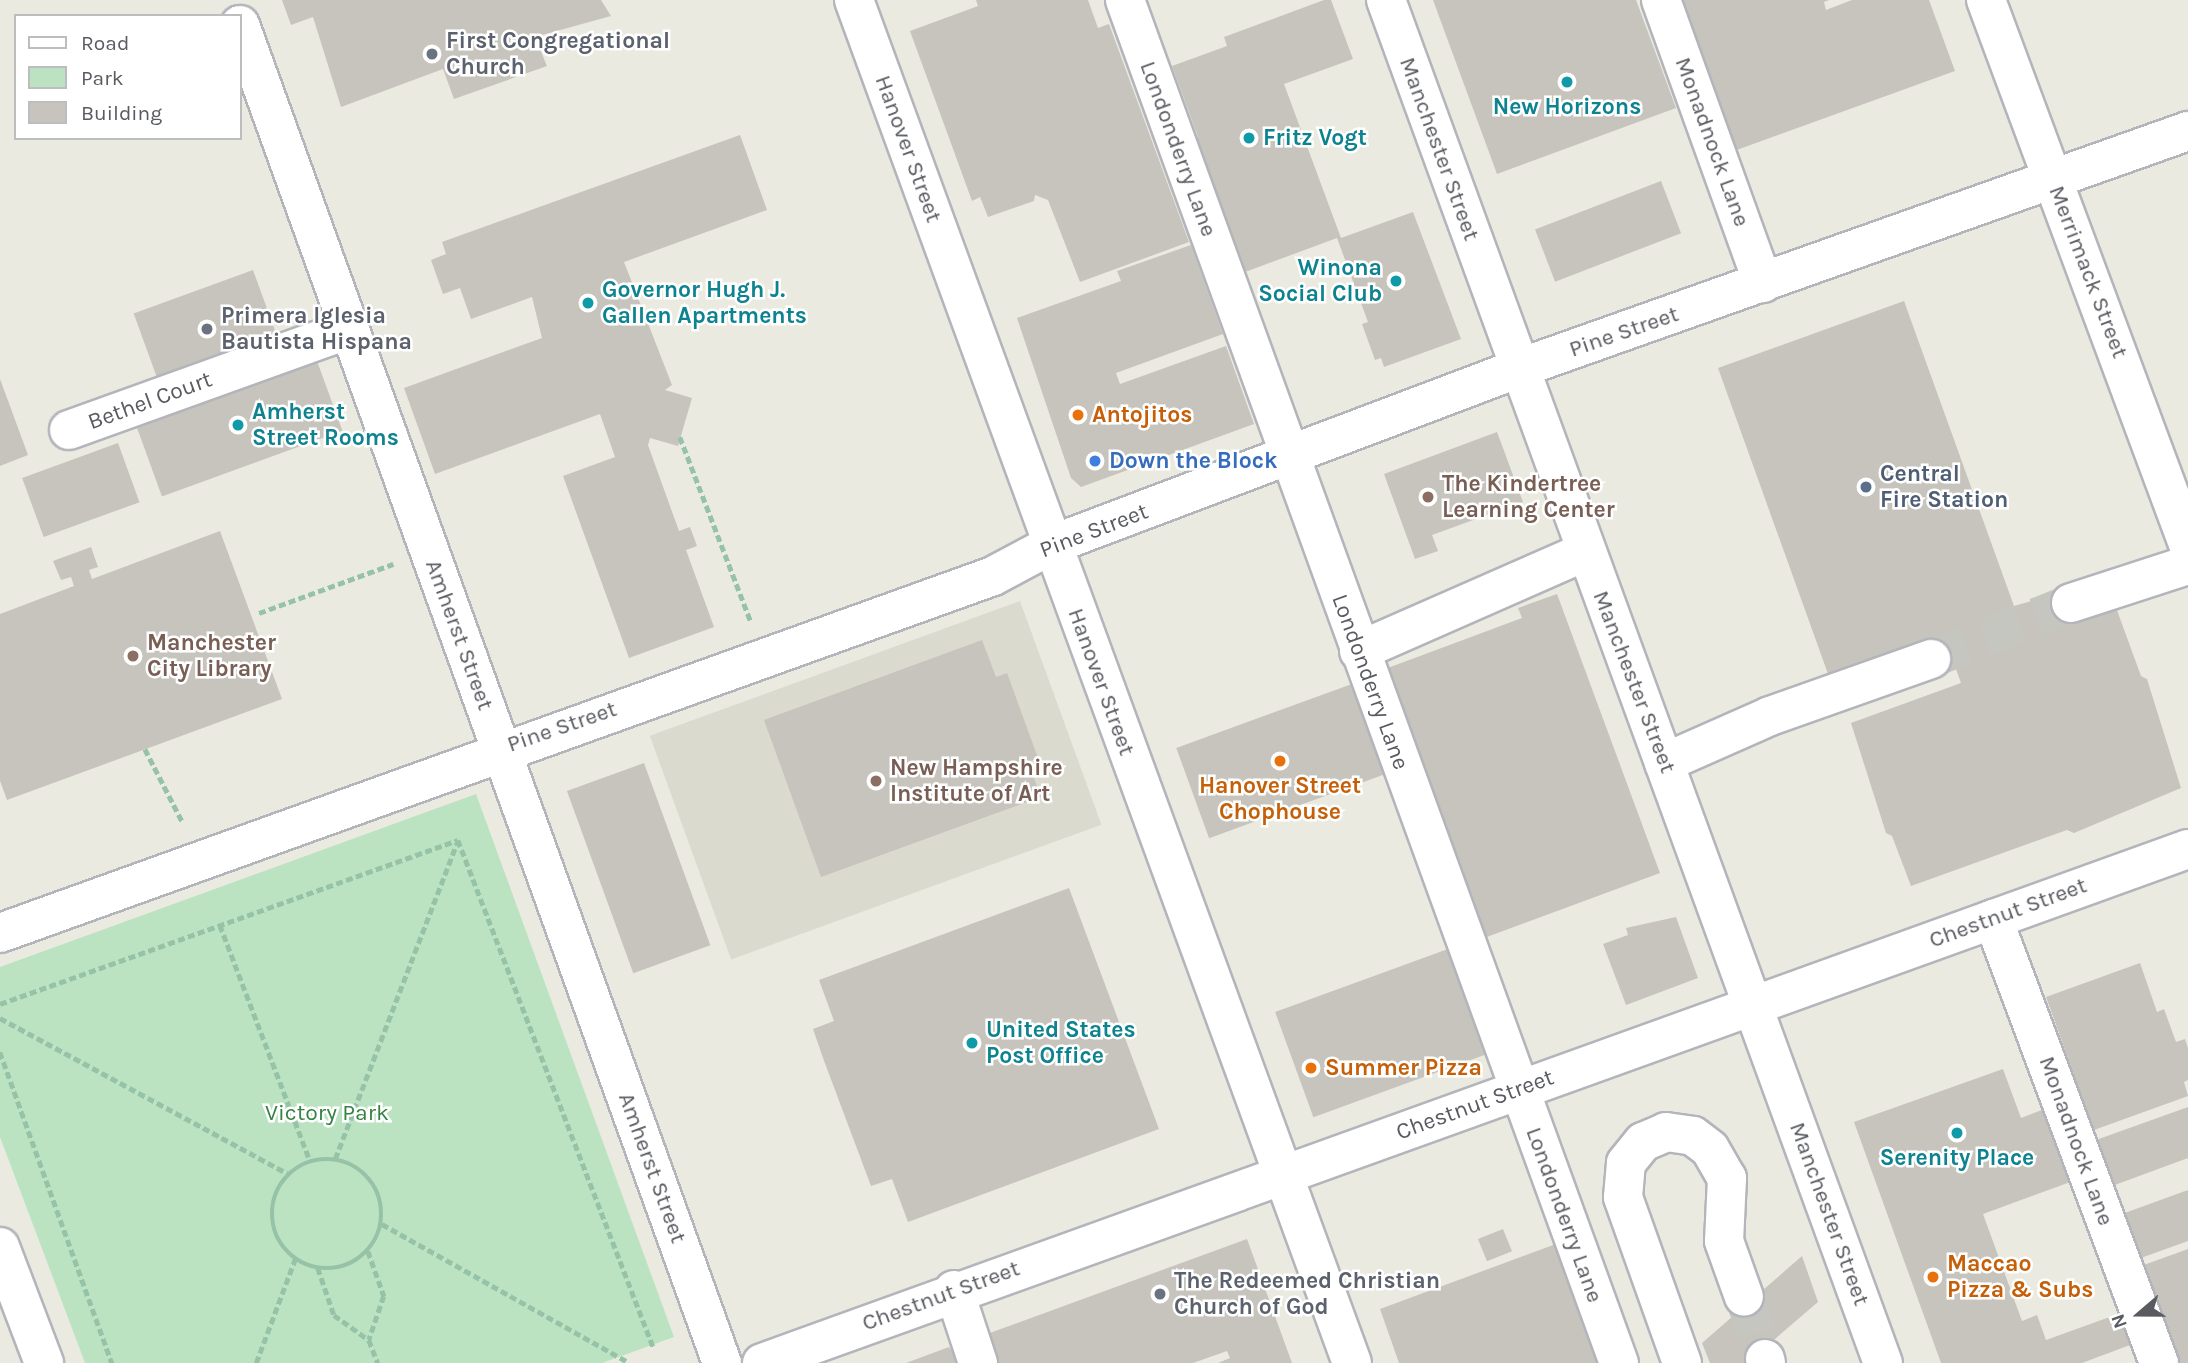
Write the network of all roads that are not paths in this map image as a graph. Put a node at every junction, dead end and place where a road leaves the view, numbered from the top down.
1 (854, 0) edge
2 (1125, 0) edge
3 (1387, 0) edge
4 (1661, 0) edge
5 (1986, 0) edge
6 (242, 31) edge
7 (2188, 131) edge
8 (2053, 179) junction
9 (1763, 283) junction
10 (349, 329) junction
11 (1517, 369) junction
12 (69, 430) dead end
13 (1290, 457) junction
14 (2188, 544) edge
15 (1051, 545) junction
16 (1586, 552) junction
17 (2188, 565) edge
18 (2071, 603) tunnel mouth
19 (1359, 651) junction
20 (1931, 659) tunnel mouth
21 (500, 748) junction
22 (1664, 762) junction
23 (2188, 849) edge
24 (1993, 919) junction
25 (0, 933) edge
26 (1755, 1005) junction
27 (1518, 1090) junction
28 (1280, 1174) junction
29 (0, 1247) edge
30 (954, 1290) junction
31 (1744, 1297) tunnel mouth
32 (37, 1361) edge
33 (722, 1363) edge
34 (762, 1363) edge
35 (978, 1363) edge
36 (1352, 1363) edge
37 (1619, 1363) edge
38 (1682, 1363) edge
39 (1882, 1363) edge
40 (2158, 1363) edge

1 - 15 street, Hanover Street
2 - 13 street, Londonderry Lane
3 - 11 street, Manchester Street
4 - 9 street, Monadnock Lane
5 - 8 street, Merrimack Street
6 - 10 street, Amherst Street
7 - 8 street, Pine Street
8 - 9 street, Pine Street
8 - 14 street, Merrimack Street
9 - 11 street, Pine Street
10 - 12 street, Bethel Court
10 - 21 street, Amherst Street
11 - 13 street, Pine Street
11 - 16 street, Manchester Street
13 - 15 street, Pine Street
13 - 19 street, Londonderry Lane
15 - 21 street, Pine Street
15 - 28 street, Hanover Street
16 - 19 street
16 - 22 street, Manchester Street
17 - 18 street
19 - 27 street, Londonderry Lane
20 - 22 street
21 - 25 street, Pine Street
21 - 33 street, Amherst Street
22 - 26 street, Manchester Street
23 - 24 street, Chestnut Street
24 - 26 street, Chestnut Street
24 - 40 street, Monadnock Lane
26 - 27 street, Chestnut Street
26 - 39 street, Manchester Street
27 - 28 street, Chestnut Street
27 - 37 street, Londonderry Lane
28 - 30 street, Chestnut Street
28 - 36 street, Hanover Street
29 - 32 street
30 - 34 street, Chestnut Street
30 - 35 street
31 - 38 street

